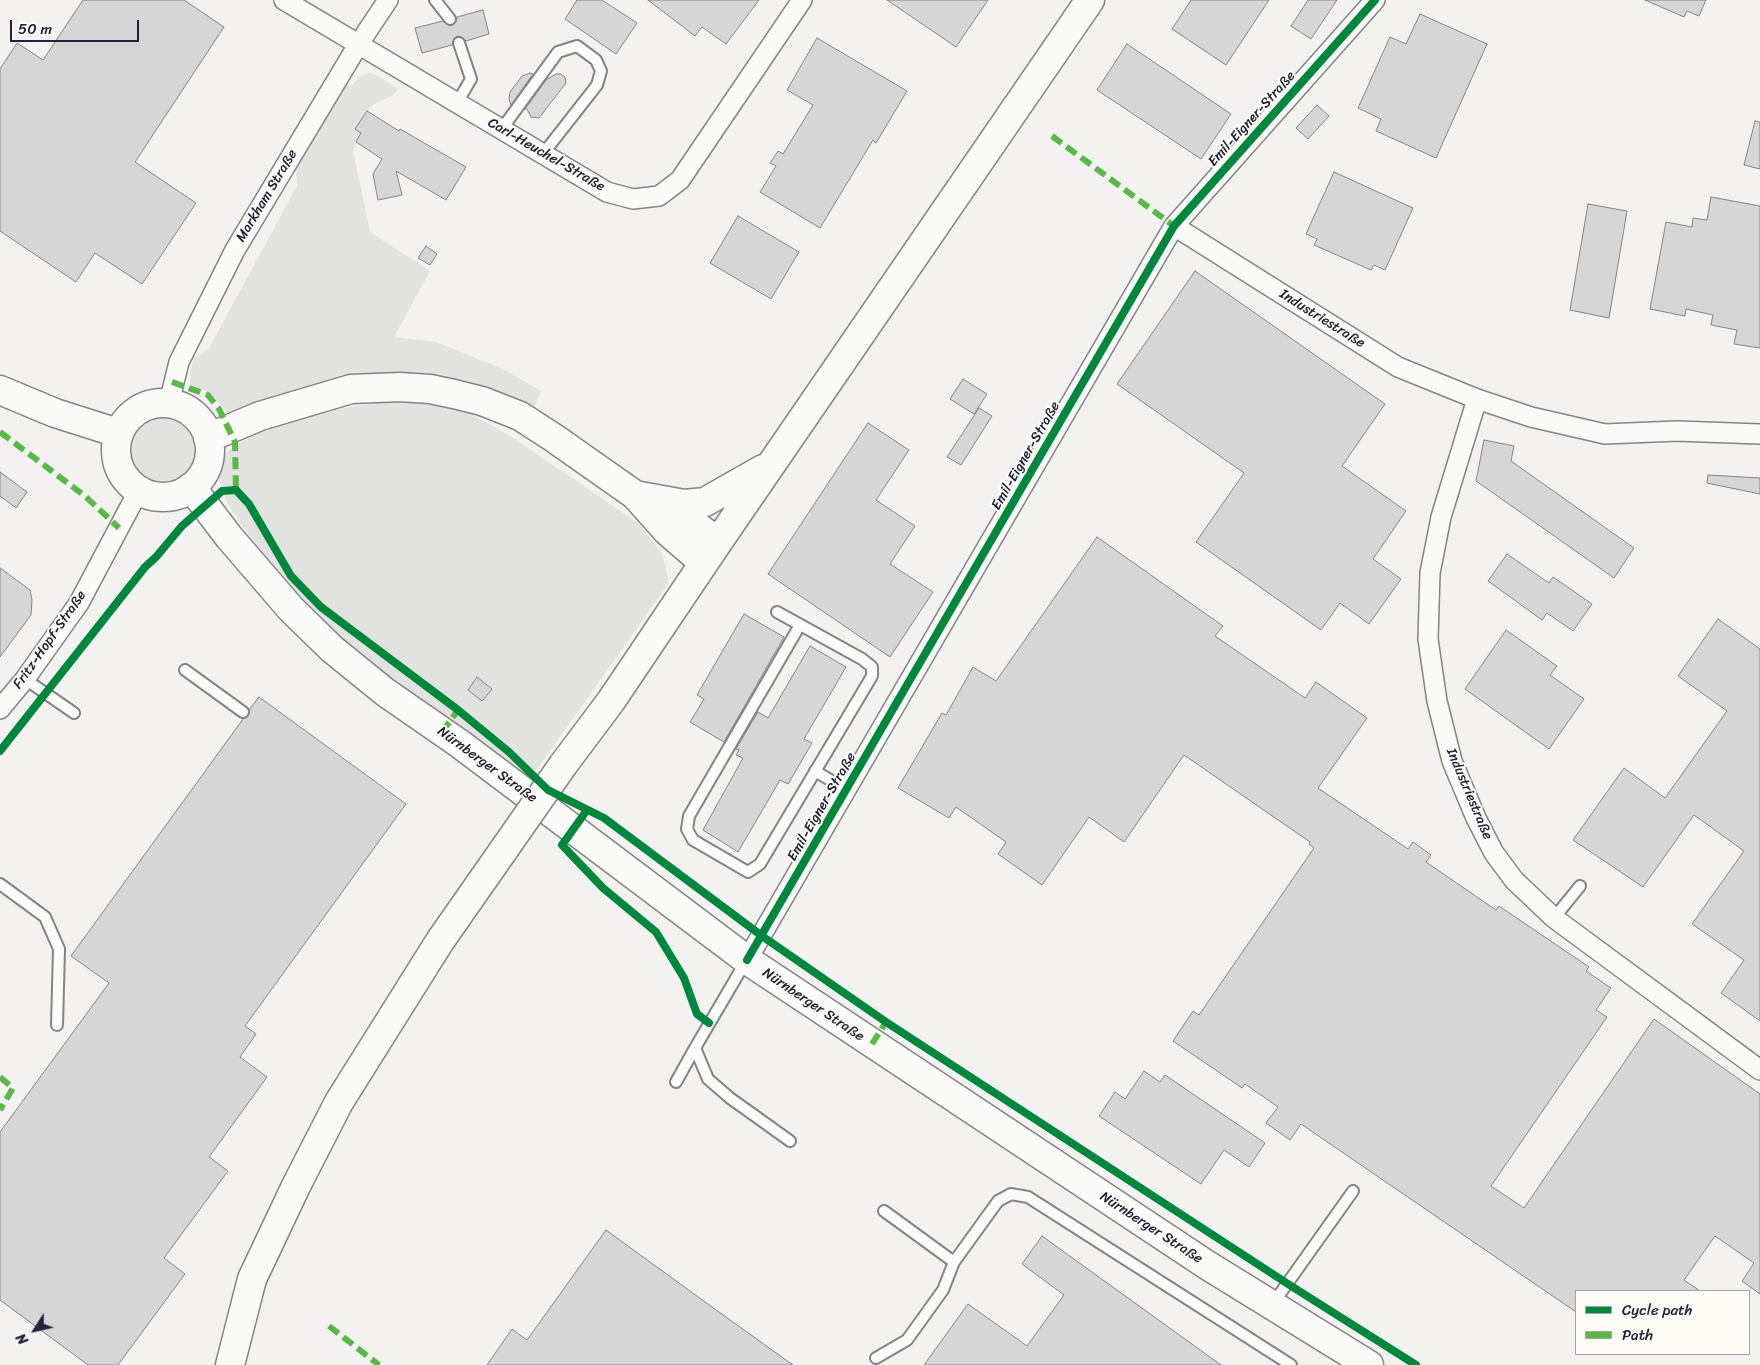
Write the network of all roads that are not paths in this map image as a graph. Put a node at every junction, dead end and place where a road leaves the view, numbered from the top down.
1 (284, 0) edge
2 (388, 0) edge
3 (435, 0) edge
4 (802, 0) edge
5 (1090, 0) edge
6 (1374, 0) edge
7 (450, 19) dead end
8 (459, 43) dead end
9 (358, 44) junction
10 (457, 103) junction
11 (501, 130) junction
12 (543, 154) junction
13 (1174, 226) junction
14 (0, 390) edge
15 (1477, 398) junction
16 (169, 403) junction
17 (118, 434) junction
18 (1760, 434) edge
19 (208, 438) junction
20 (771, 464) junction
21 (191, 488) junction
22 (139, 490) junction
23 (636, 495) junction
24 (663, 501) junction
25 (711, 552) junction
26 (776, 612) dead end
27 (800, 625) junction
28 (185, 670) dead end
29 (25, 679) junction
30 (0, 709) edge
31 (243, 712) dead end
32 (74, 713) dead end
33 (815, 771) junction
34 (847, 790) junction
35 (0, 884) edge
36 (1580, 886) dead end
37 (1554, 918) junction
38 (747, 960) junction
39 (56, 1025) dead end
40 (695, 1048) junction
41 (1760, 1069) edge
42 (676, 1082) dead end
43 (790, 1141) dead end
44 (1353, 1191) dead end
45 (884, 1211) dead end
46 (954, 1262) junction
47 (1271, 1306) junction
48 (876, 1358) dead end
49 (230, 1365) edge
50 (1291, 1365) edge
51 (1370, 1365) edge

1 - 9 street, Carl-Heuchel-Straße
2 - 9 street, Markham Straße
3 - 7 lane
4 - 12 street, Carl-Heuchel-Straße
5 - 20 main road
6 - 13 street, Emil-Eigner-Straße
8 - 10 lane
9 - 10 street, Carl-Heuchel-Straße
9 - 16 street, Markham Straße
10 - 11 street, Carl-Heuchel-Straße
11 - 12 street, Carl-Heuchel-Straße
11 - 12 lane
13 - 15 street, Industriestraße
13 - 34 street, Emil-Eigner-Straße
14 - 17 main road
15 - 18 street, Industriestraße
15 - 37 street, Industriestraße
16 - 17 main road
16 - 19 main road
17 - 22 main road
19 - 21 main road
19 - 23 main road
20 - 24 main road
20 - 25 main road
21 - 22 main road
21 - 38 main road, Nürnberger Straße
22 - 29 street, Fritz-Hopf-Straße
23 - 24 main road
23 - 25 main road
24 - 25 main road
25 - 49 main road, bridge
26 - 27 lane
27 - 33 lane
27 - 33 lane
28 - 31 lane
29 - 30 street, Fritz-Hopf-Straße
29 - 32 lane
33 - 34 lane
34 - 38 street, Emil-Eigner-Straße
35 - 39 lane
36 - 37 lane
37 - 41 street, Industriestraße
38 - 40 lane
38 - 47 main road, Nürnberger Straße
40 - 42 lane
40 - 43 lane
44 - 47 lane
45 - 46 lane
46 - 48 lane
46 - 50 lane
47 - 51 main road, Nürnberger Straße

